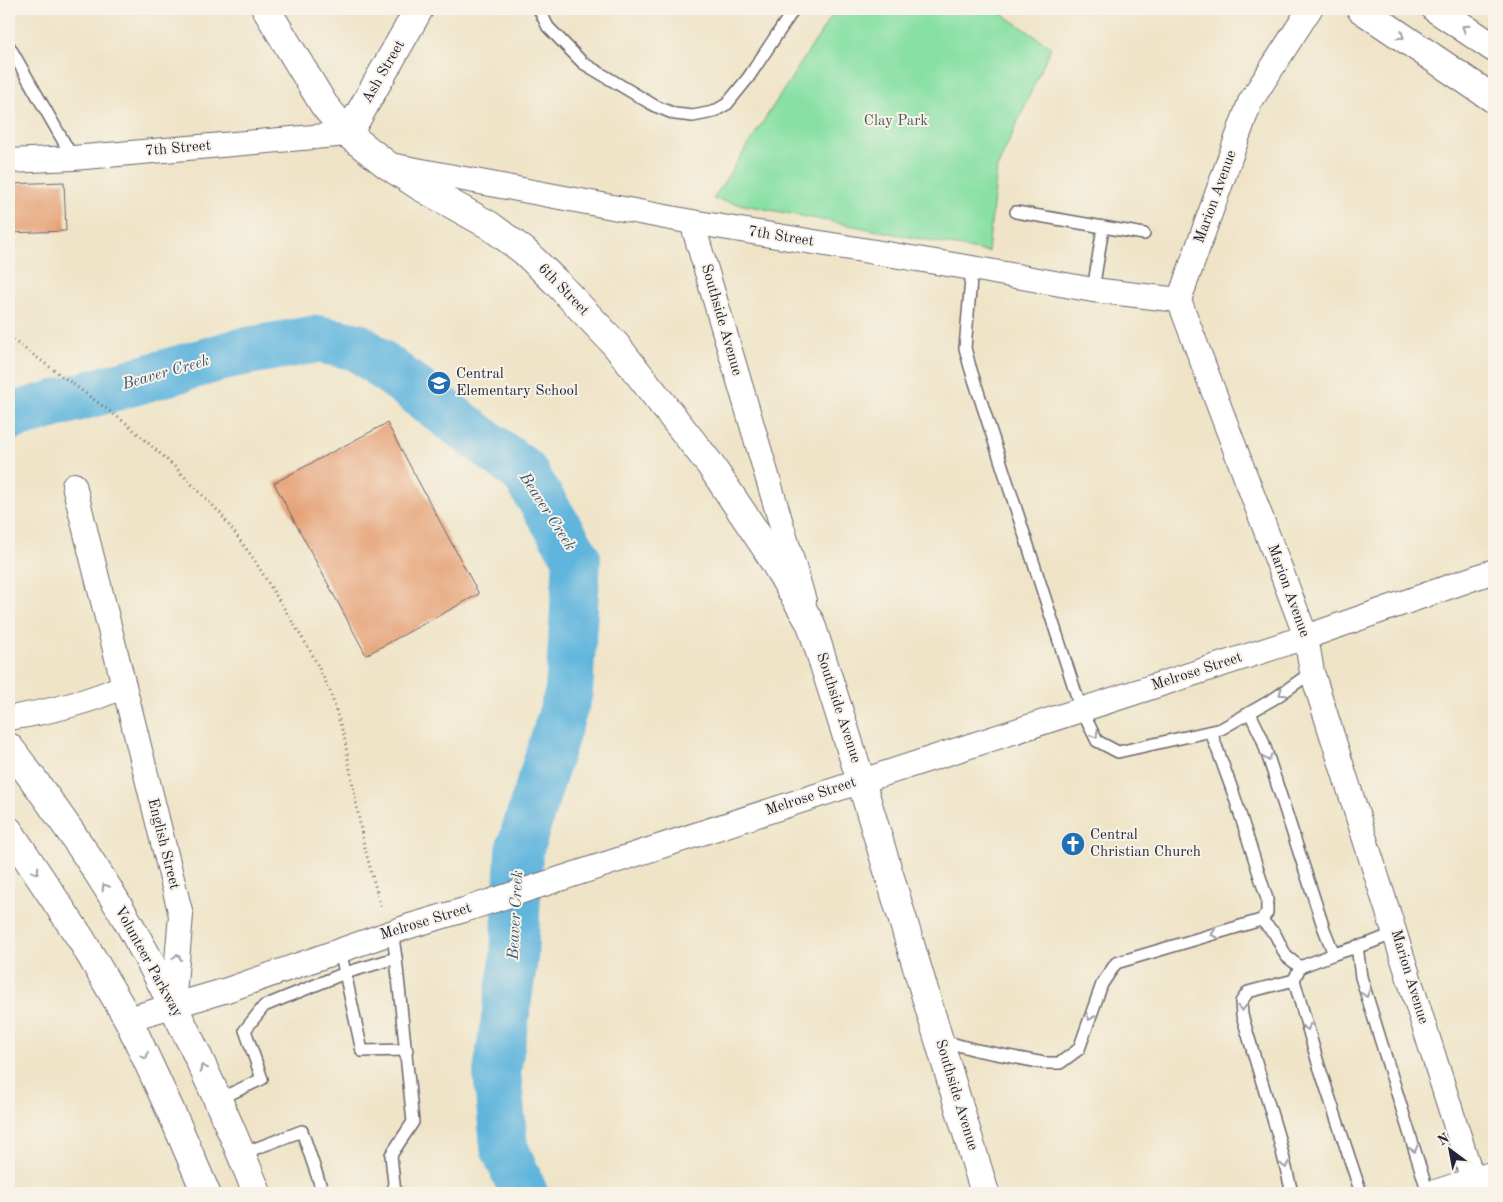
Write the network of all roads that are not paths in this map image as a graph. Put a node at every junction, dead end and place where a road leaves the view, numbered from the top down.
1 (266, 9) edge
2 (419, 9) edge
3 (539, 9) edge
4 (794, 9) edge
5 (1310, 9) edge
6 (1361, 9) edge
7 (1436, 9) edge
8 (9, 46) edge
9 (1494, 48) edge
10 (1494, 99) edge
11 (348, 134) junction
12 (73, 158) junction
13 (9, 161) edge
14 (386, 164) junction
15 (1016, 212) dead end
16 (692, 222) junction
17 (1103, 227) junction
18 (1144, 234) dead end
19 (972, 268) junction
20 (1094, 290) junction
21 (1179, 300) junction
22 (74, 485) dead end
23 (1494, 571) edge
24 (811, 624) junction
25 (1306, 637) junction
26 (1312, 672) junction
27 (124, 686) junction
28 (1081, 709) junction
29 (1250, 713) junction
30 (9, 718) edge
31 (1211, 732) junction
32 (9, 747) edge
33 (861, 781) junction
34 (9, 831) edge
35 (1261, 920) junction
36 (392, 932) junction
37 (1395, 933) junction
38 (1357, 946) junction
39 (340, 950) junction
40 (1334, 954) junction
41 (396, 958) junction
42 (1300, 967) junction
43 (345, 973) junction
44 (1294, 980) junction
45 (173, 1005) junction
46 (128, 1019) junction
47 (939, 1040) junction
48 (407, 1050) junction
49 (219, 1099) junction
50 (241, 1154) junction
51 (1482, 1182) edge
52 (206, 1193) edge
53 (257, 1193) edge
54 (323, 1193) edge
55 (394, 1193) edge
56 (985, 1193) edge
57 (1292, 1193) edge
58 (1361, 1193) edge
59 (1430, 1193) edge

1 - 11 main road, 6th Street
2 - 11 main road, Ash Street
3 - 4 lane
5 - 21 street, Marion Avenue
6 -> 10 main road
9 -> 7 main road
8 - 12 lane
11 - 12 street, 7th Street
11 - 14 main road, 6th Street
12 - 13 street, 7th Street
14 - 16 street, 7th Street
14 - 24 main road, 6th Street
15 - 17 lane
16 - 19 street, 7th Street
16 - 24 street, Southside Avenue
17 - 18 lane
17 - 20 lane
19 - 20 street, 7th Street
19 - 28 lane
20 - 21 street, 7th Street
21 - 25 street, Marion Avenue
22 - 27 street, English Street
23 - 25 street, Melrose Street
24 - 33 main road, Southside Avenue
25 - 26 street, Marion Avenue
25 - 28 street, Melrose Street
26 -> 29 lane
26 - 37 street, Marion Avenue
27 - 30 street
45 -> 27 street, English Street
28 -> 31 lane
28 - 33 street, Melrose Street
29 - 31 lane
29 -> 40 lane
31 - 35 lane
45 -> 32 main road, Volunteer Parkway
33 - 36 street, Melrose Street
33 - 47 main road, Southside Avenue
34 -> 46 main road
35 - 42 lane
35 -> 47 lane
36 - 39 street, Melrose Street
36 - 41 lane
37 - 38 lane
37 - 51 street, Marion Avenue
38 - 40 lane
38 -> 59 lane
39 - 43 lane
39 - 45 street, Melrose Street
40 - 42 lane
41 - 43 lane
41 - 48 lane
42 - 44 lane
43 - 48 lane
43 - 49 lane
44 -> 57 lane
44 -> 58 lane
45 - 46 street, Melrose Street
49 -> 45 main road, Volunteer Parkway
46 -> 52 main road
47 - 56 main road, Southside Avenue
48 - 55 lane
49 - 50 main road, Volunteer Parkway
50 - 53 main road, Volunteer Parkway
50 - 54 lane
51 - 59 street

